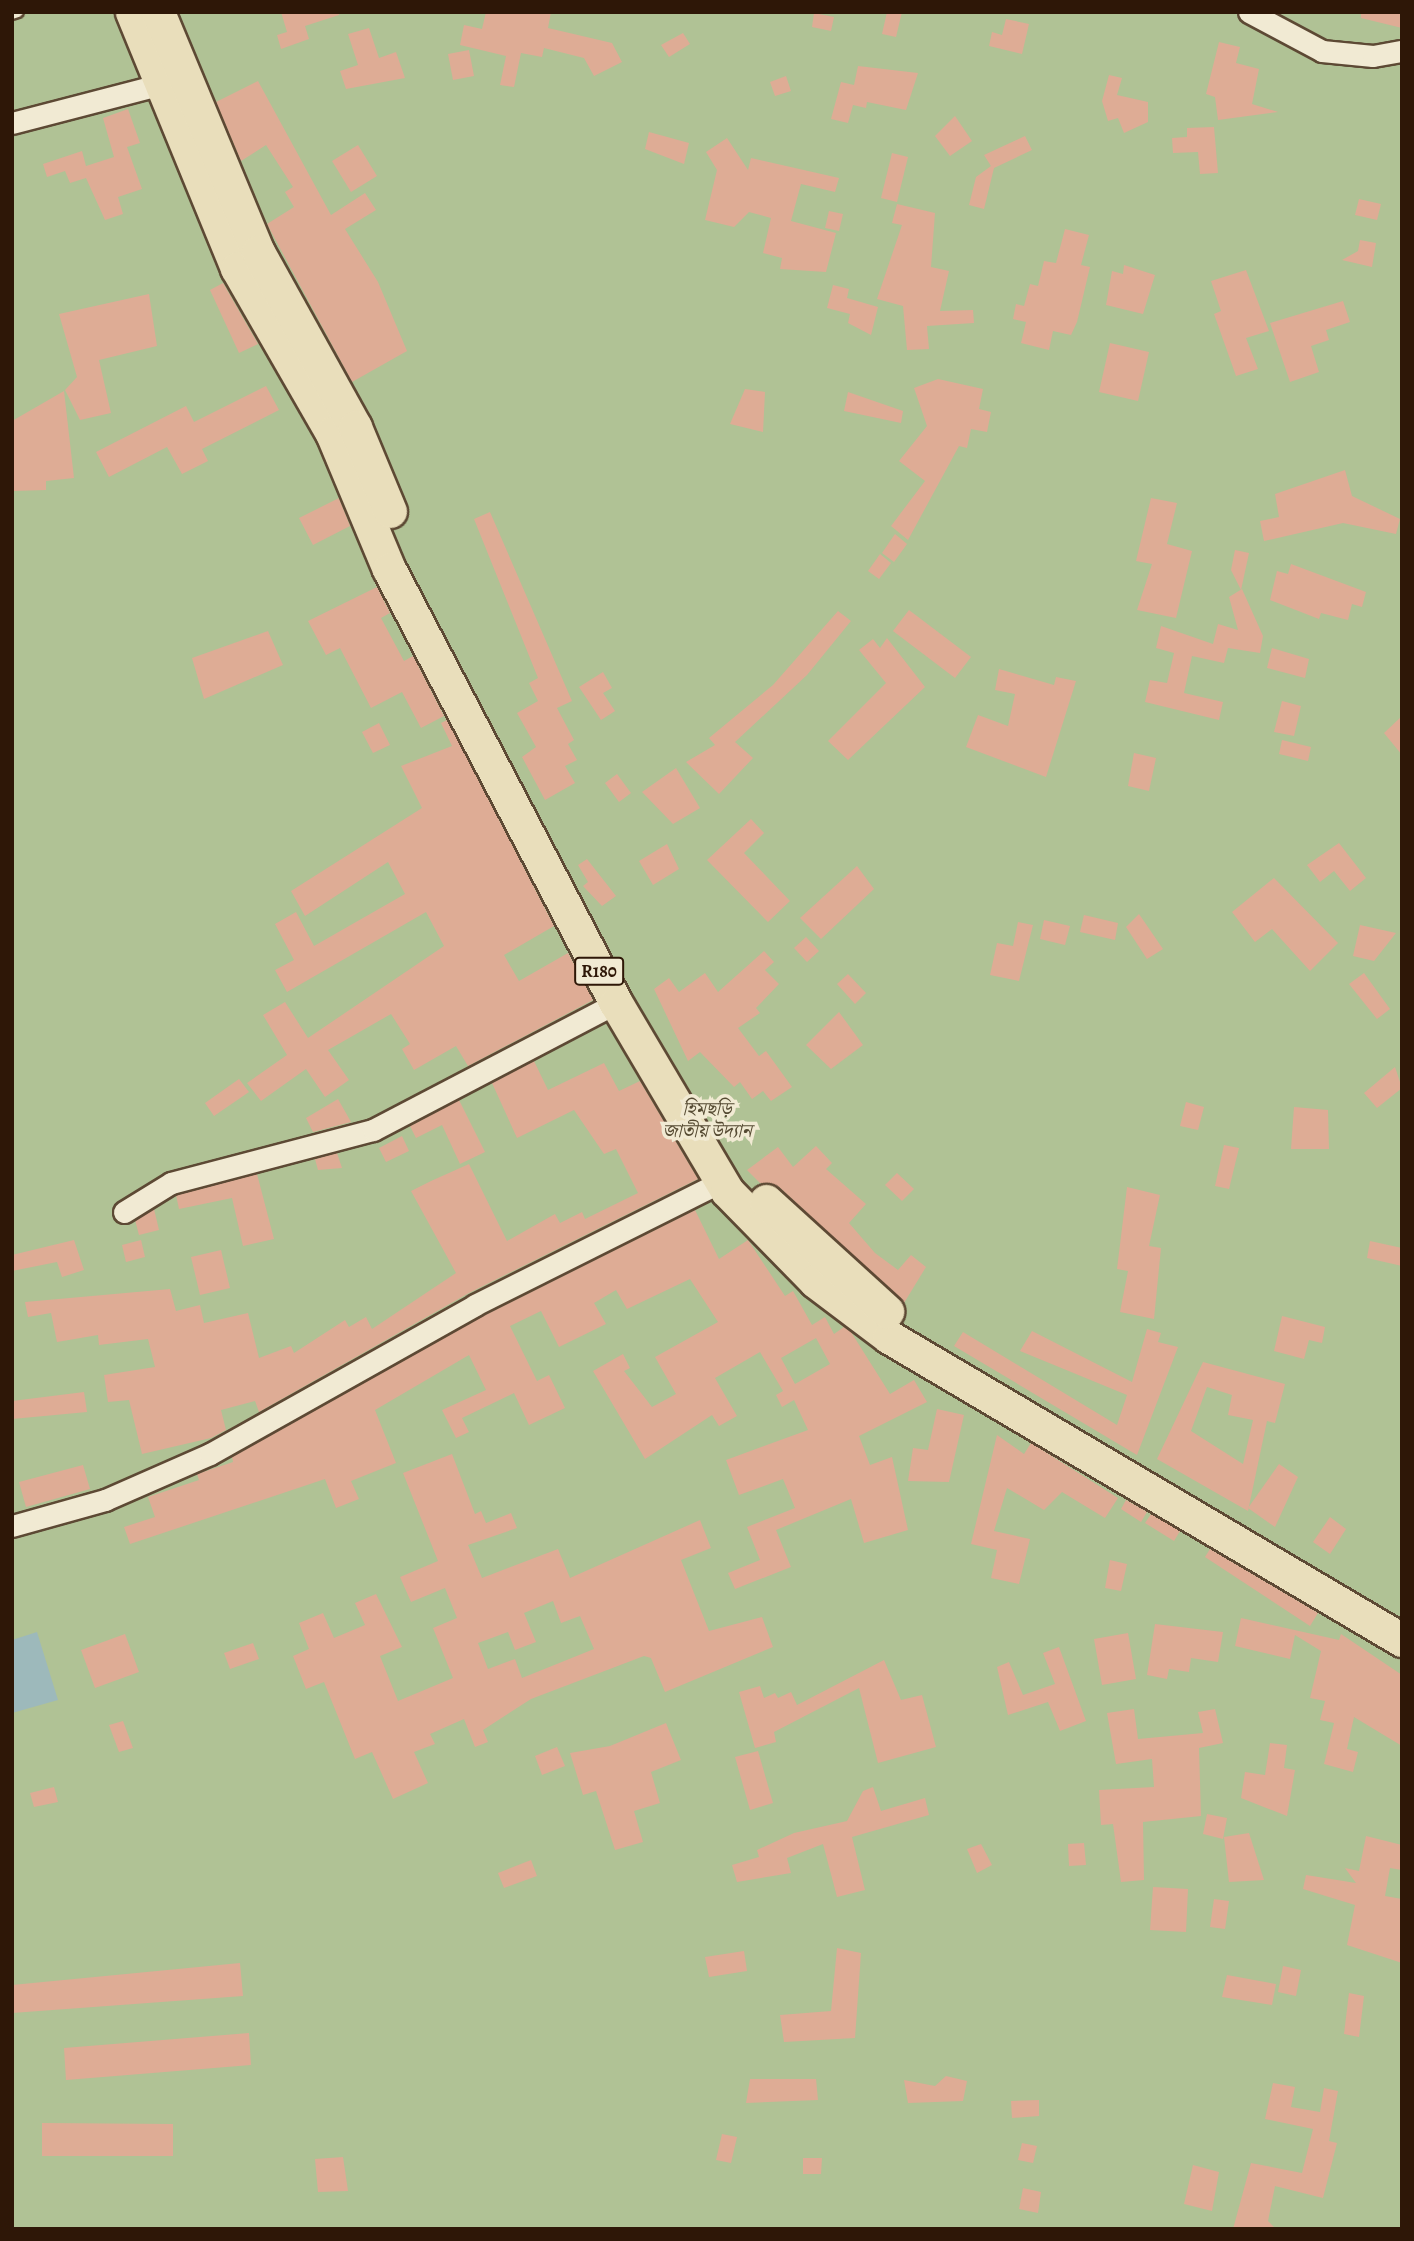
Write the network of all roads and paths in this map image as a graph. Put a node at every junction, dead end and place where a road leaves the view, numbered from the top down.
1 (18, 12) edge
2 (132, 12) edge
3 (158, 12) edge
4 (1249, 12) edge
5 (12, 13) edge
6 (1402, 51) edge
7 (158, 86) junction
8 (12, 123) edge
9 (616, 1003) junction
10 (721, 1182) junction
11 (124, 1212) dead end
12 (12, 1526) edge
13 (1402, 1616) edge
14 (1402, 1640) edge

1 - 5 lane
2 - 7 main road, R180
3 - 13 main road, R180
4 - 6 street
7 - 8 street
7 - 9 main road, R180
9 - 10 main road, R180
9 - 11 street
10 - 12 street
10 - 14 main road, R180

